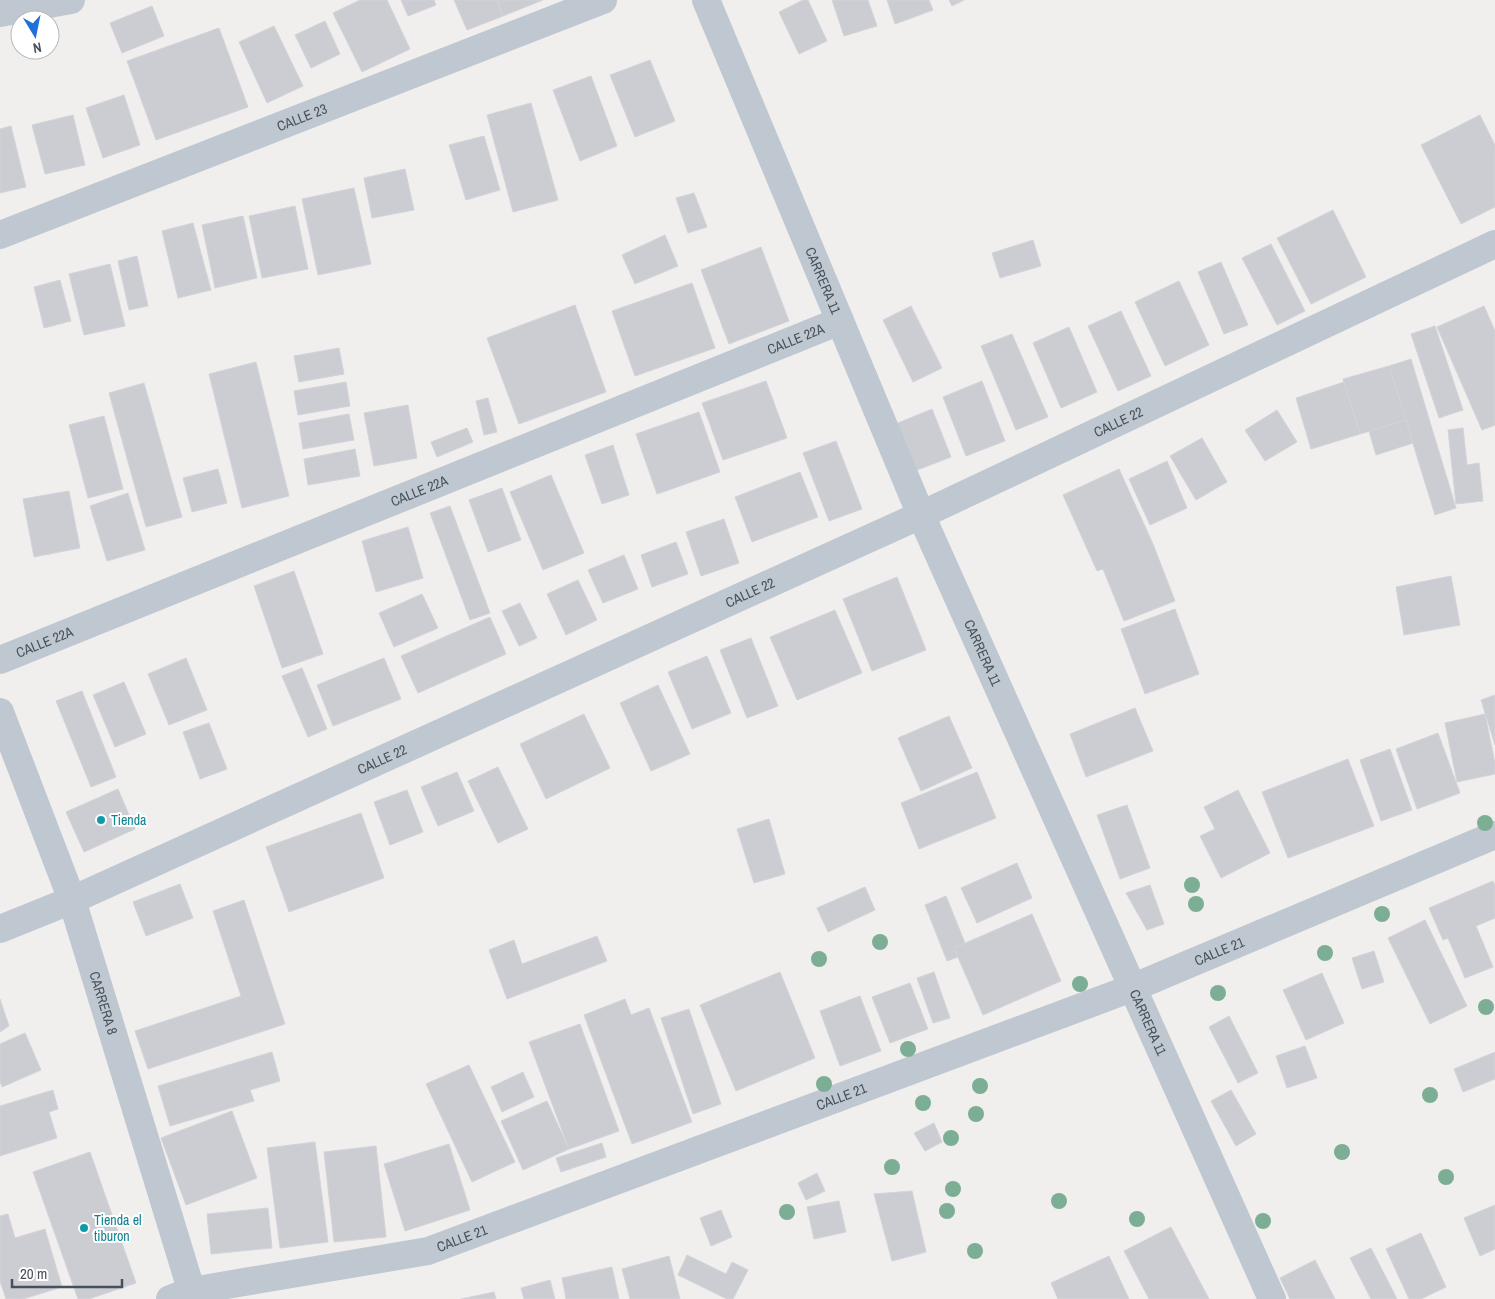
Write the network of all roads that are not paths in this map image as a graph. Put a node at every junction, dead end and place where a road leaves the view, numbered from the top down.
1 (72, 0) edge
2 (603, 0) edge
3 (706, 0) edge
4 (0, 13) edge
5 (0, 234) edge
6 (1495, 244) edge
7 (840, 321) junction
8 (921, 515) junction
9 (0, 660) edge
10 (0, 712) edge
11 (1495, 835) edge
12 (72, 900) junction
13 (0, 929) edge
14 (1132, 988) junction
15 (185, 1296) edge
16 (1272, 1299) edge

1 - 4 street
2 - 5 street, CALLE 23
3 - 7 street, CARRERA 11
6 - 8 street, CALLE 22
7 - 8 street, CARRERA 11
7 - 9 street, CALLE 22A
8 - 12 street, CALLE 22
8 - 14 street, CARRERA 11
10 - 12 street, CARRERA 8
11 - 14 street, CALLE 21
12 - 13 street, CALLE 22
12 - 15 street, CARRERA 8
14 - 15 street, CALLE 21
14 - 16 street, CARRERA 11

